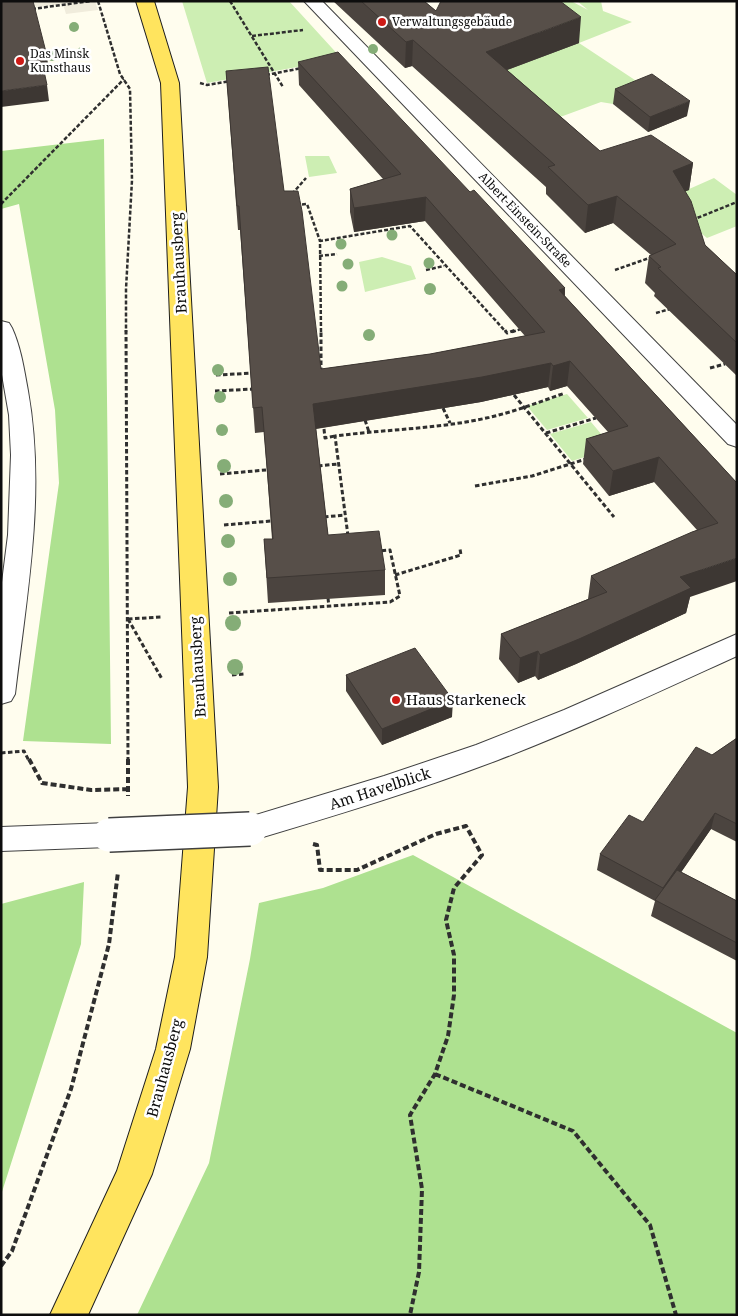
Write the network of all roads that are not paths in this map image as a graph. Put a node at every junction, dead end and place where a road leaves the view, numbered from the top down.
1 (145, 1) edge
2 (312, 1) edge
3 (1, 328) edge
4 (737, 439) edge
5 (737, 644) edge
6 (1, 694) edge
7 (1, 839) edge
8 (69, 1315) edge

1 - 8 main road, Brauhausberg
2 - 4 street, Albert-Einstein-Straße
3 - 6 street
5 - 7 street, Am Havelblick, bridge

